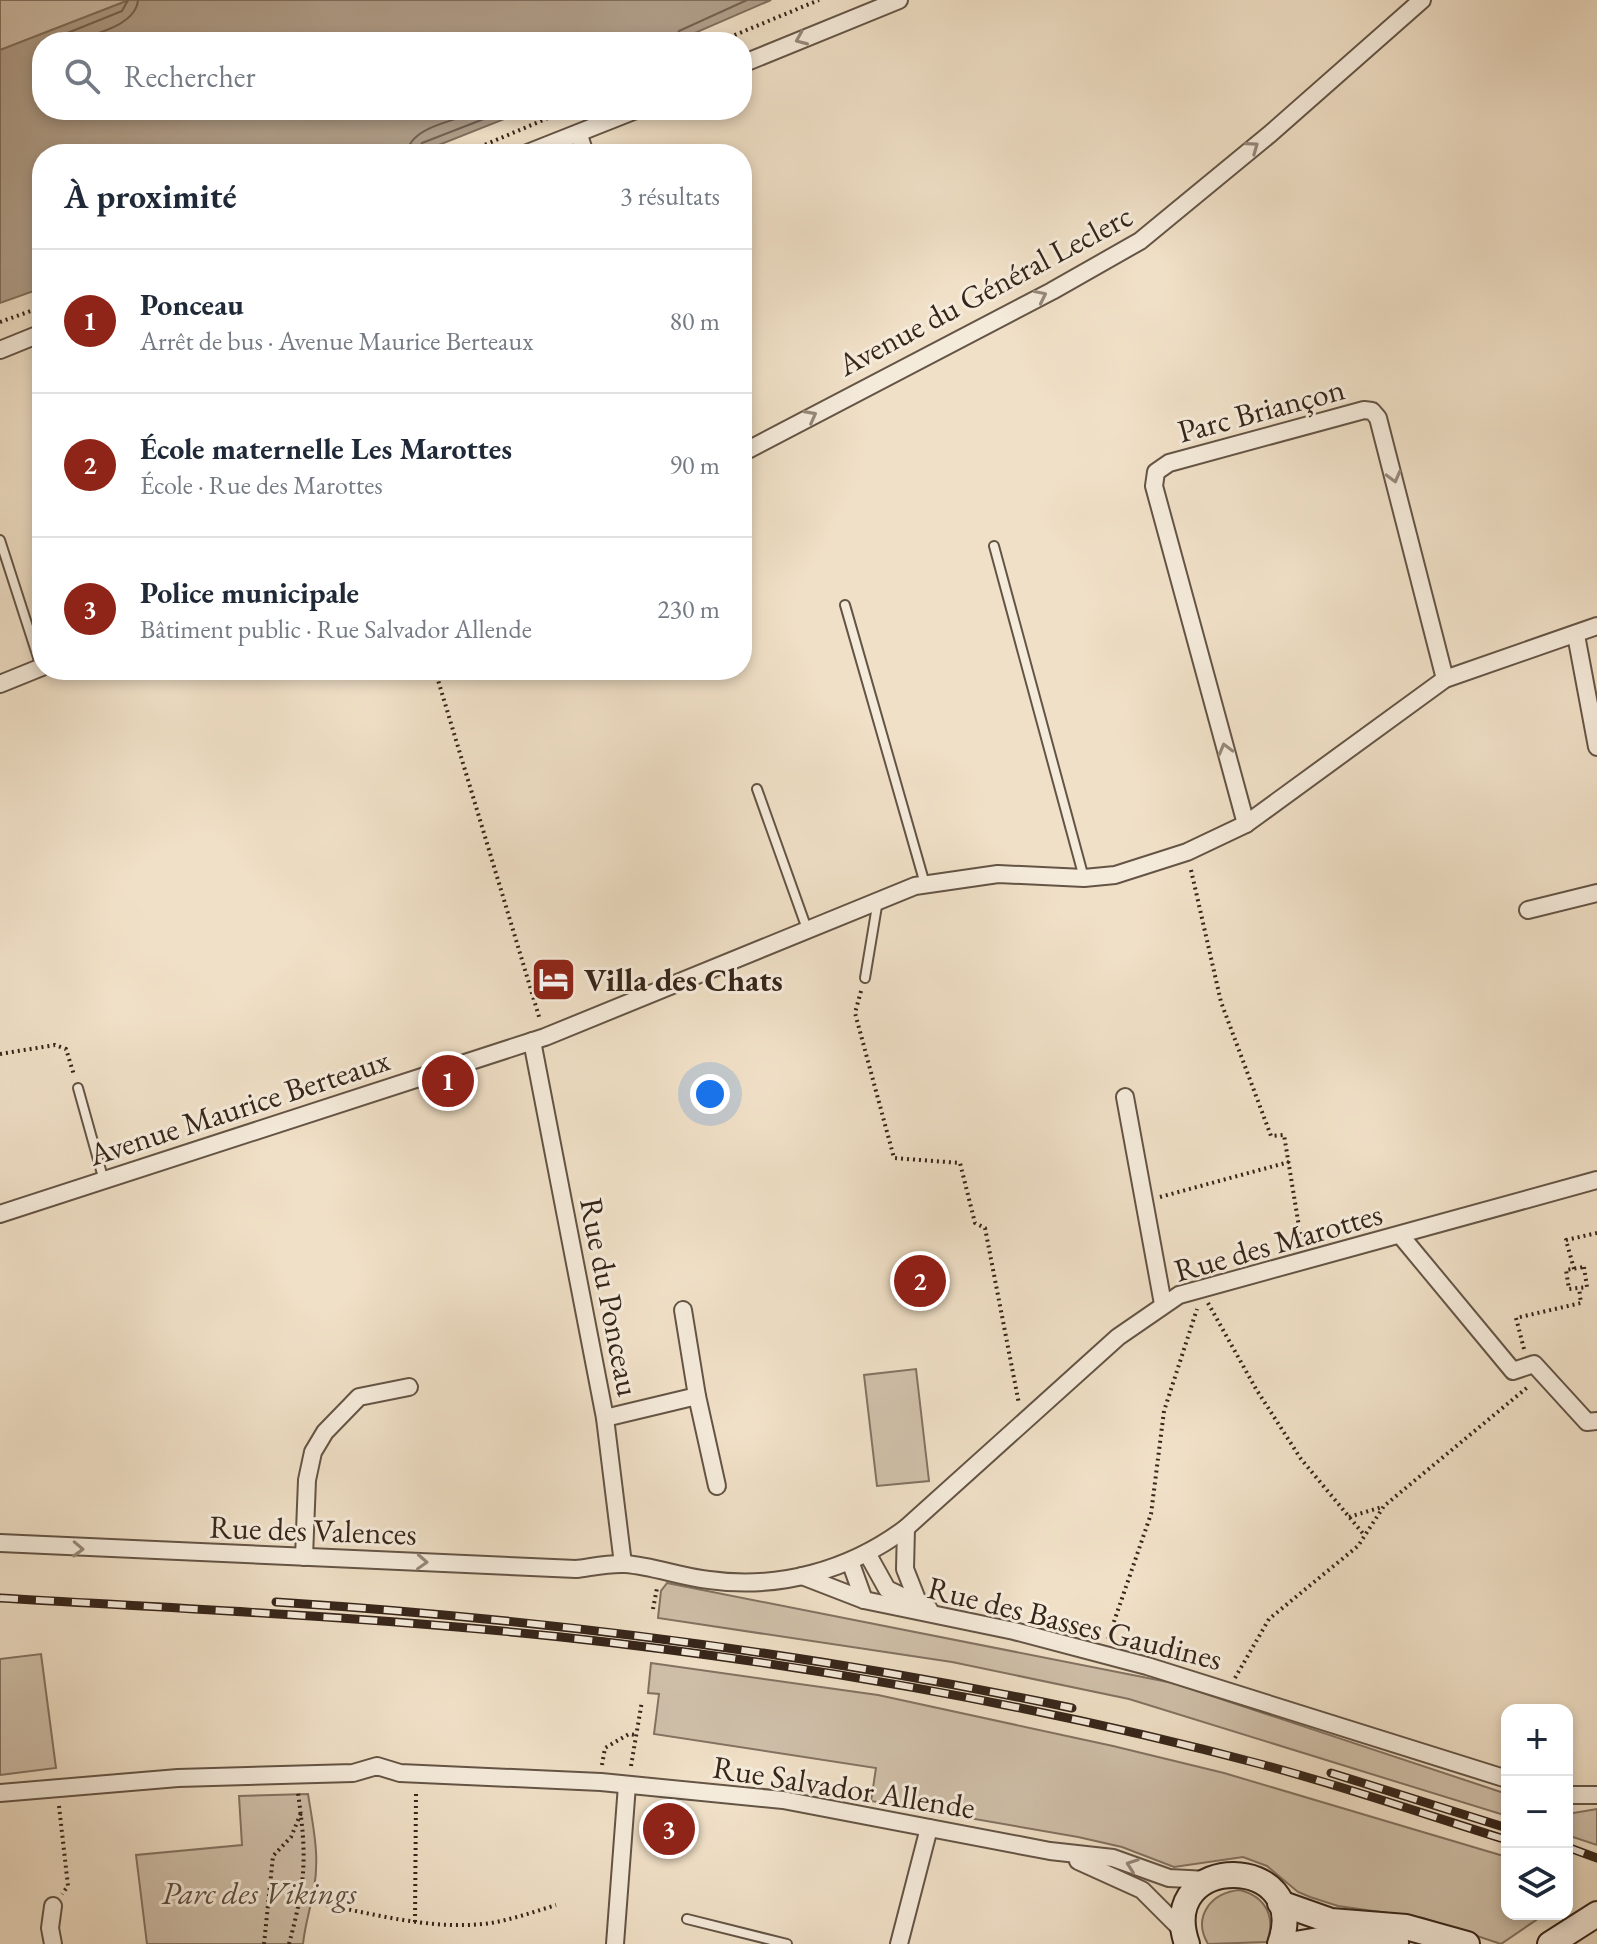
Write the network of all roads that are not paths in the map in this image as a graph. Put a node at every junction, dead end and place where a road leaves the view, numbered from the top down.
1 (899, 0) edge
2 (1422, 0) edge
3 (752, 60) edge
4 (613, 120) edge
5 (579, 135) junction
6 (553, 144) edge
7 (582, 144) edge
8 (32, 337) edge
9 (0, 350) edge
10 (752, 448) edge
11 (0, 540) edge
12 (994, 546) dead end
13 (845, 605) dead end
14 (1597, 626) edge
15 (1576, 635) junction
16 (32, 637) edge
17 (32, 671) edge
18 (1445, 679) junction
19 (0, 684) edge
20 (1597, 747) edge
21 (757, 789) dead end
22 (1246, 824) junction
23 (1084, 878) junction
24 (925, 885) junction
25 (1597, 893) edge
26 (878, 899) junction
27 (1528, 910) dead end
28 (807, 929) junction
29 (865, 978) road end
30 (539, 1039) junction
31 (78, 1088) road end
32 (1125, 1097) dead end
33 (1597, 1180) edge
34 (104, 1182) junction
35 (0, 1214) edge
36 (1401, 1236) junction
37 (1163, 1304) junction
38 (683, 1310) dead end
39 (409, 1387) dead end
40 (697, 1396) junction
41 (605, 1418) junction
42 (1597, 1421) edge
43 (717, 1486) dead end
44 (906, 1528) junction
45 (0, 1543) edge
46 (867, 1553) junction
47 (304, 1557) junction
48 (850, 1561) junction
49 (623, 1564) junction
50 (802, 1576) junction
51 (864, 1600) junction
52 (918, 1602) junction
53 (937, 1614) junction
54 (1501, 1777) edge
55 (627, 1785) junction
56 (0, 1793) edge
57 (1573, 1795) edge
58 (1597, 1795) edge
59 (929, 1828) junction
60 (1050, 1851) junction
61 (1208, 1880) junction
62 (1280, 1903) junction
63 (53, 1906) road end
64 (1597, 1914) edge
65 (687, 1919) dead end
66 (1597, 1932) edge
67 (1186, 1941) edge
68 (53, 1944) edge
69 (615, 1944) edge
70 (787, 1944) edge
71 (899, 1944) edge
72 (1280, 1944) edge
73 (1295, 1944) edge
74 (1412, 1944) edge
75 (1467, 1944) edge
76 (1550, 1944) edge
77 (1578, 1944) edge

1 -> 3 street
10 -> 2 street, Avenue du Général Leclerc
4 - 5 street
5 - 6 street
5 - 7 street
8 - 9 street
11 - 16 lane
12 - 23 lane
13 - 24 lane
14 - 15 street, Avenue Maurice Berteaux
15 - 18 street, Avenue Maurice Berteaux
15 - 20 street
17 - 19 street
18 - 22 street, Avenue Maurice Berteaux
22 -> 18 street, Parc Briançon
21 - 28 lane
22 - 23 street, Avenue Maurice Berteaux
23 - 24 street, Avenue Maurice Berteaux
24 - 26 street, Avenue Maurice Berteaux
25 - 27 street
26 - 28 street, Avenue Maurice Berteaux
26 - 29 lane
28 - 30 street, Avenue Maurice Berteaux
30 - 34 street, Avenue Maurice Berteaux
30 - 41 street, Rue du Ponceau
31 - 34 lane
32 - 37 street
33 - 36 street, Rue des Marottes
34 - 35 street, Avenue Maurice Berteaux
36 - 37 street, Rue des Marottes
36 - 42 street
37 - 44 street, Rue des Marottes
38 - 40 street
39 - 47 street
40 - 41 street
40 - 43 street
41 - 49 street, Rue du Ponceau
44 - 46 street, Rue des Marottes
44 - 52 street
45 -> 47 street, Rue des Valences
46 - 48 street, Rue des Marottes
46 - 52 street
47 -> 49 street, Rue des Valences
48 - 50 street, Rue des Marottes
48 - 51 street
49 - 50 street, Rue des Basses Gaudines
50 - 51 street, Rue des Basses Gaudines
51 - 53 street, Rue des Basses Gaudines
52 - 53 street
53 - 54 street, Rue des Basses Gaudines
55 - 56 street, Rue Salvador Allende
55 - 59 street, Rue Salvador Allende
55 - 69 street
57 - 58 street
59 - 60 street, Rue Salvador Allende
59 - 71 street
61 -> 60 street, Rue Salvador Allende
60 - 67 street, Rue Salvador Allende
61 - 62 main road
61 - 67 main road
62 - 72 main road
62 - 75 main road
63 - 68 street
64 - 76 main road
65 - 70 lane
66 - 77 main road
73 - 74 main road

